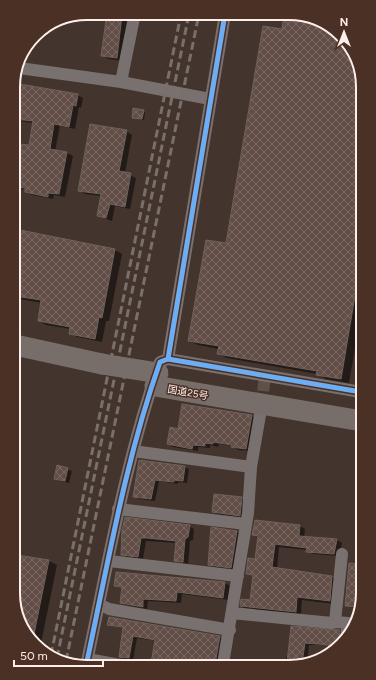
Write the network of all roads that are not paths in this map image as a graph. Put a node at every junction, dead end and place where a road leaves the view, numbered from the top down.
1 (134, 20) edge
2 (224, 20) edge
3 (23, 69) edge
4 (121, 82) junction
5 (210, 99) junction
6 (20, 347) edge
7 (20, 358) edge
8 (101, 371) junction
9 (160, 373) junction
10 (356, 392) edge
11 (356, 407) edge
12 (260, 414) tunnel mouth
13 (356, 420) edge
14 (133, 451) junction
15 (251, 467) junction
16 (118, 509) junction
17 (246, 524) junction
18 (342, 554) dead end
19 (109, 561) junction
20 (238, 576) junction
21 (99, 604) junction
22 (232, 613) junction
23 (335, 622) junction
24 (348, 625) edge
25 (230, 630) junction
26 (88, 660) edge
27 (226, 660) edge

1 - 4 street
2 - 5 street
3 - 4 street
4 - 5 street
5 - 9 street
6 - 8 highway, 国道25号
7 - 8 highway, 国道25号
8 - 9 highway, 国道25号, bridge
9 - 10 street
9 - 11 highway, 国道25号
9 - 13 highway, 国道25号
9 - 14 street
12 - 15 street
14 - 15 street
14 - 16 street
15 - 17 street
16 - 17 street
16 - 19 street
17 - 20 street
18 - 23 street
19 - 20 street
19 - 21 street
20 - 22 street
21 - 25 street
21 - 26 street
22 - 23 street
22 - 25 street
23 - 24 street
25 - 27 street

